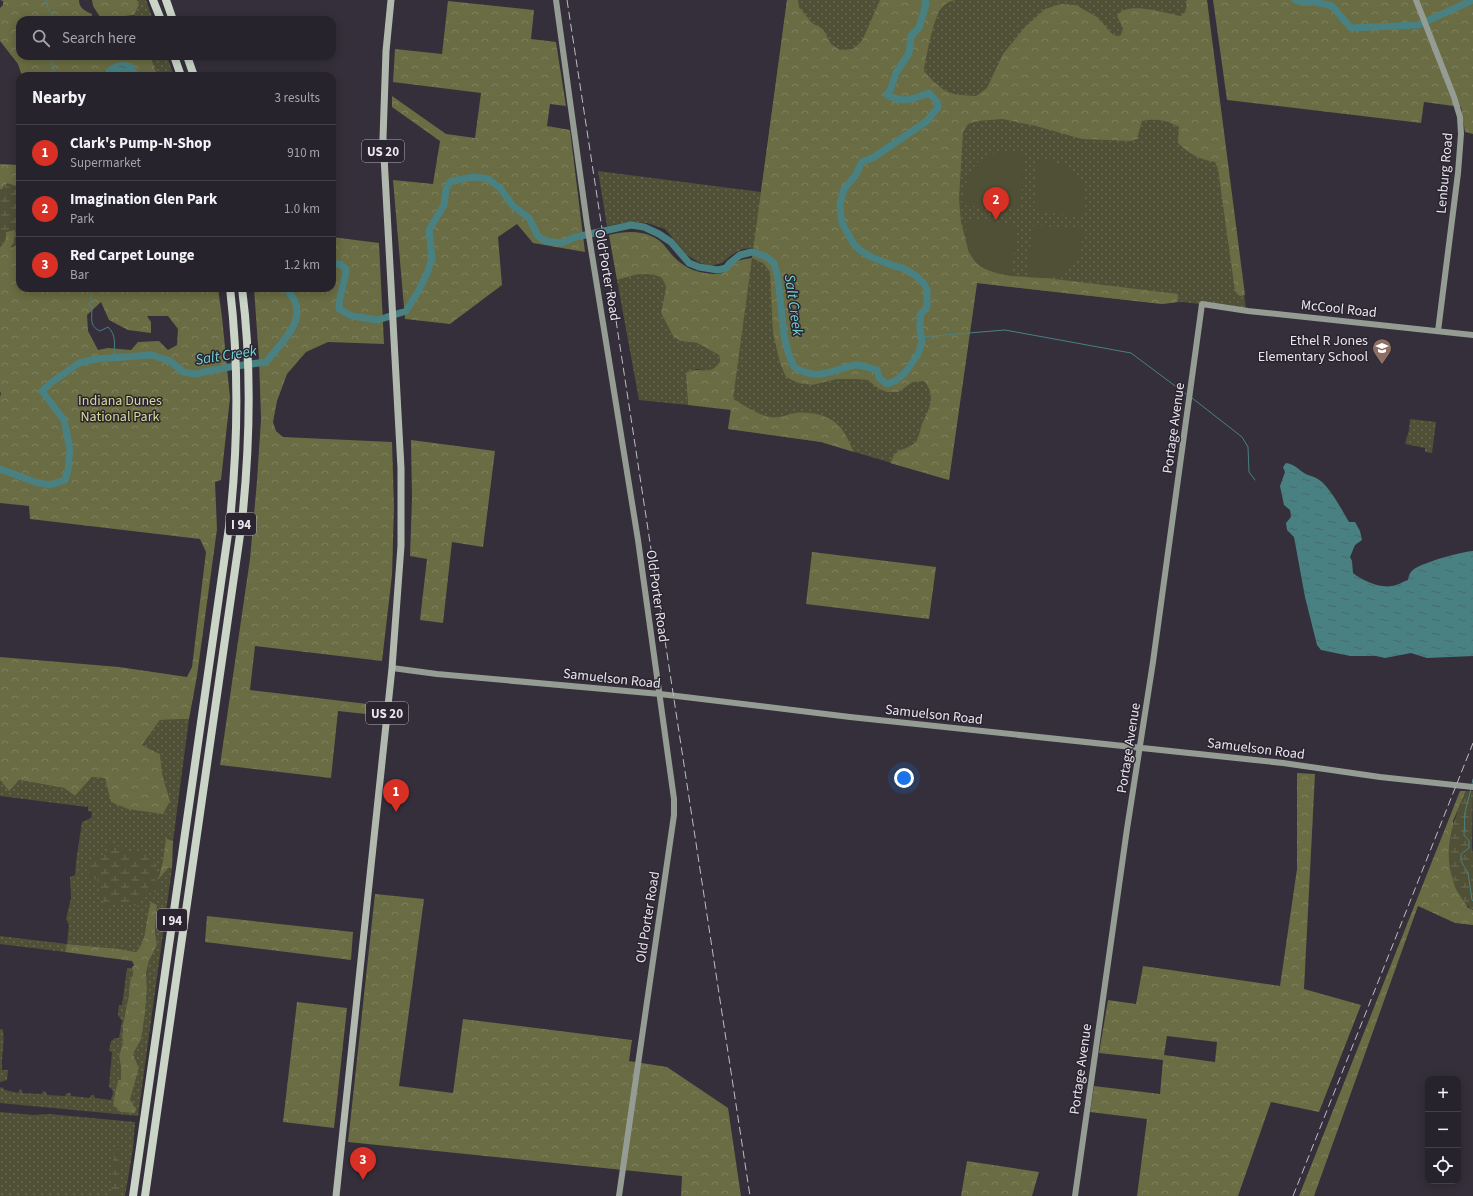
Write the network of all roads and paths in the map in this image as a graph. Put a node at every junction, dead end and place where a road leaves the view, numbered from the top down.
1 (153, 0) edge
2 (166, 0) edge
3 (392, 0) edge
4 (556, 0) edge
5 (1416, 0) edge
6 (159, 16) edge
7 (172, 16) edge
8 (175, 60) edge
9 (188, 60) edge
10 (180, 72) edge
11 (193, 72) edge
12 (230, 292) edge
13 (242, 292) edge
14 (1202, 304) joint
15 (1438, 331) junction
16 (1473, 335) edge
17 (392, 668) junction
18 (660, 694) junction
19 (1141, 747) junction
20 (1470, 787) edge
21 (140, 1146) junction
22 (129, 1196) edge
23 (133, 1196) edge
24 (145, 1196) edge
25 (336, 1196) edge
26 (619, 1196) edge
27 (1075, 1196) edge

1 - 6 highway
2 - 7 highway
3 - 17 main road, US 20
4 - 18 street, Old Porter Road
5 - 15 street, Lenburg Road
8 - 10 highway
9 - 11 highway
12 - 21 highway, I 94
13 - 24 highway, I 94
14 - 15 street, McCool Road
14 - 19 street, Portage Avenue
15 - 16 street, McCool Road
17 - 18 street, Samuelson Road
17 - 25 main road, US 20
18 - 19 street, Samuelson Road
18 - 26 street, Old Porter Road
19 - 20 street, Samuelson Road
19 - 27 street, Portage Avenue
21 - 22 highway
21 - 23 highway, I 94

